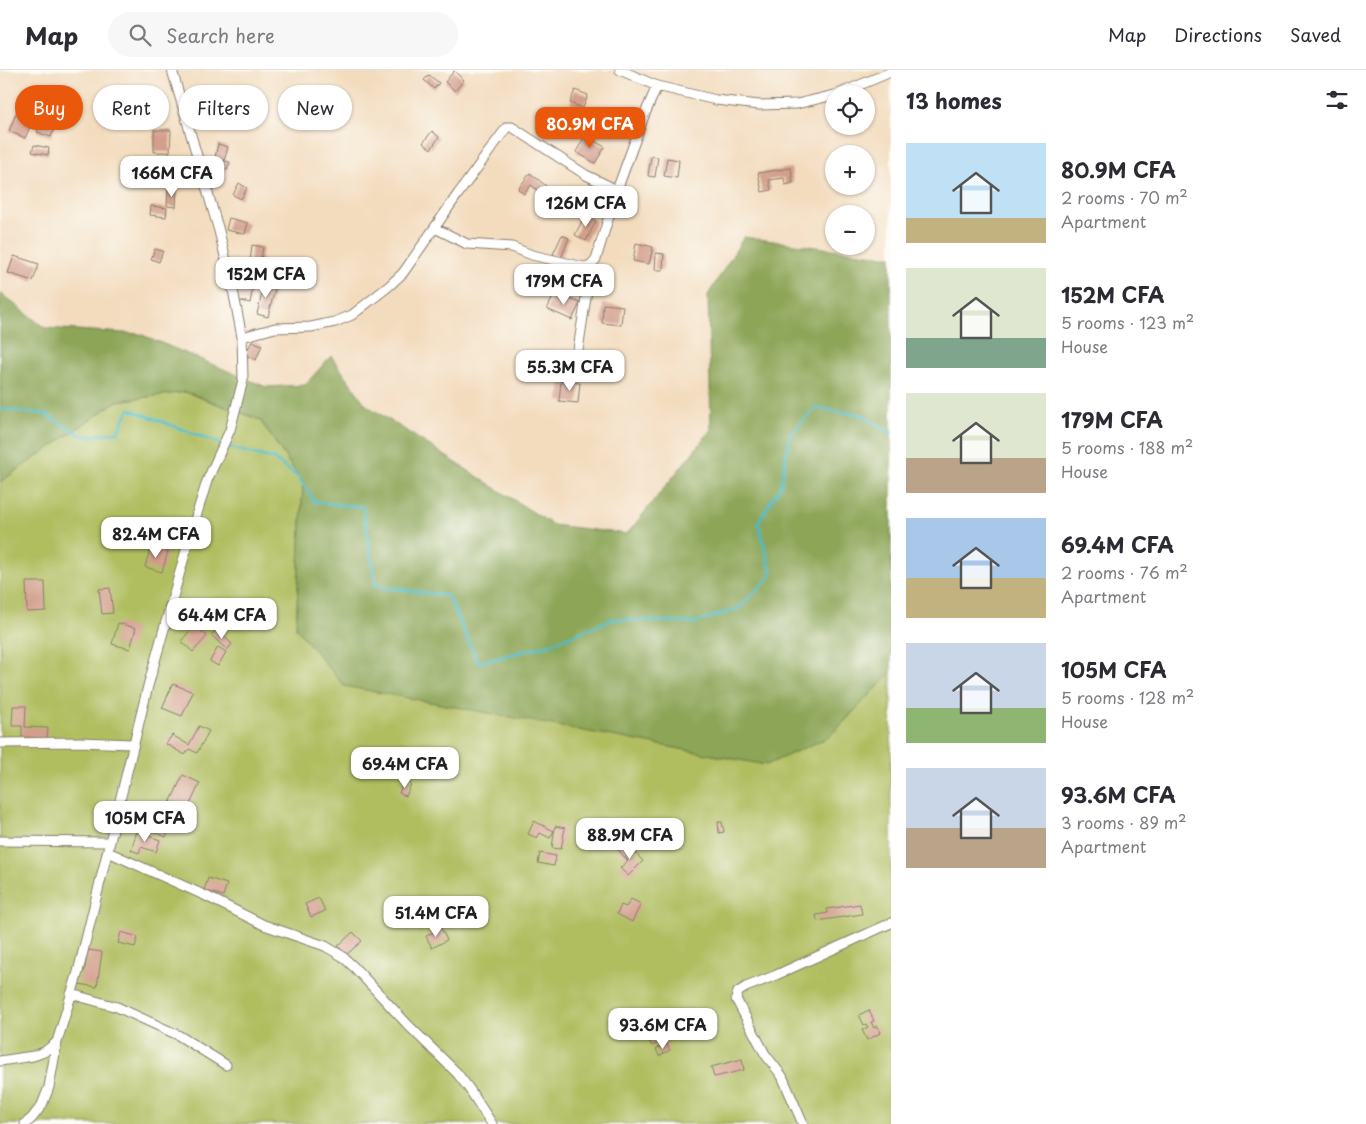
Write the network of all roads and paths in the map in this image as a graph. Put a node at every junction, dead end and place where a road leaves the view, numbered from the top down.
1 (172, 70) edge
2 (620, 70) edge
3 (891, 72) edge
4 (860, 85) edge
5 (657, 86) junction
6 (825, 97) edge
7 (617, 190) junction
8 (435, 228) junction
9 (591, 265) junction
10 (242, 337) junction
11 (577, 356) dead end
12 (0, 743) edge
13 (132, 744) junction
14 (0, 841) edge
15 (110, 842) junction
16 (108, 852) junction
17 (891, 923) edge
18 (71, 994) junction
19 (56, 1042) junction
20 (0, 1061) edge
21 (226, 1065) dead end
22 (25, 1124) edge
23 (492, 1124) edge
24 (803, 1124) edge

1 - 10 street
2 - 5 street
3 - 4 street
5 - 6 street
5 - 7 street
7 - 8 street
7 - 9 street
8 - 9 street
8 - 10 street
9 - 11 street
10 - 13 street
12 - 13 street
13 - 15 street
14 - 15 street
15 - 16 street
16 - 18 street
16 - 23 street
17 - 24 street
18 - 19 street
18 - 21 street
19 - 20 street
19 - 22 street

